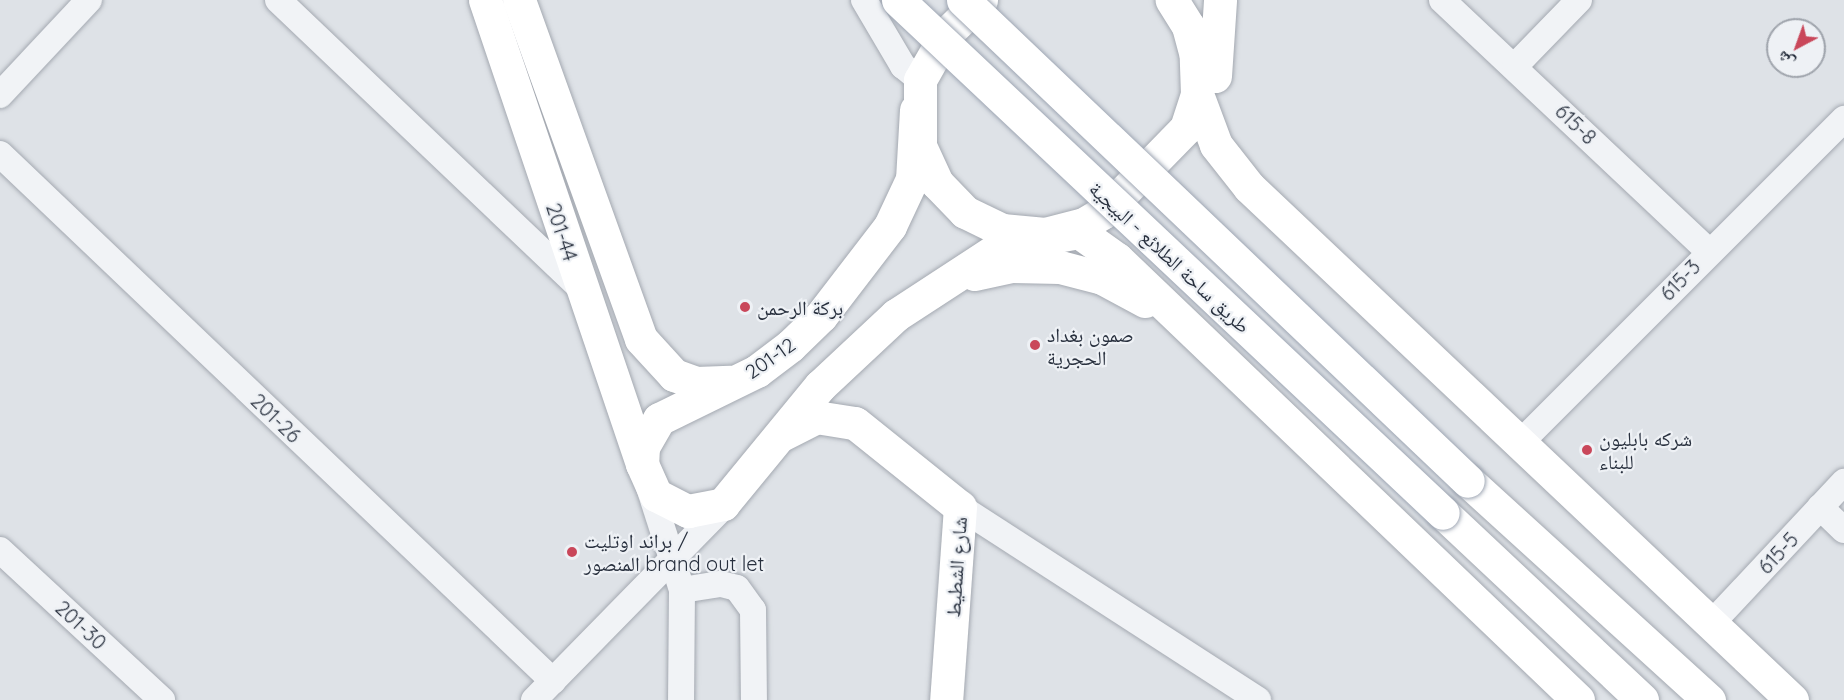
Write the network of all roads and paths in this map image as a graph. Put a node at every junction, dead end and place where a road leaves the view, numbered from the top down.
1 (89, 0) edge
2 (278, 0) edge
3 (485, 0) edge
4 (519, 0) edge
5 (864, 0) edge
6 (898, 0) edge
7 (963, 0) edge
8 (981, 0) edge
9 (1172, 0) edge
10 (1206, 0) edge
11 (1220, 0) edge
12 (1442, 0) edge
13 (1579, 0) edge
14 (1196, 56) junction
15 (1515, 66) junction
16 (1197, 94) junction
17 (0, 95) edge
18 (918, 95) junction
19 (1844, 119) edge
20 (0, 154) edge
21 (1276, 215) junction
22 (1065, 231) junction
23 (1708, 251) junction
24 (581, 289) junction
25 (896, 315) junction
26 (868, 339) junction
27 (1207, 346) junction
28 (757, 371) junction
29 (875, 438) junction
30 (775, 441) junction
31 (1519, 444) junction
32 (644, 472) junction
33 (1844, 482) edge
34 (736, 492) junction
35 (960, 507) junction
36 (1820, 507) junction
37 (1844, 530) edge
38 (0, 550) edge
39 (675, 561) junction
40 (682, 590) junction
41 (1711, 624) junction
42 (553, 681) junction
43 (162, 700) edge
44 (534, 700) edge
45 (681, 700) edge
46 (754, 700) edge
47 (946, 700) edge
48 (1257, 700) edge
49 (1578, 700) edge
50 (1641, 700) edge
51 (1709, 700) edge
52 (1792, 700) edge

1 - 17 street
2 - 24 street
3 - 24 main road, 201-44
4 - 28 main road
5 - 18 street
6 - 50 main road, طريق ساحة الطلائع - البيجية, bridge
7 - 51 main road, bridge
8 - 18 main road
9 - 14 main road
10 - 14 main road
11 - 21 main road
12 - 15 street, 615-8
13 - 15 street
14 - 16 main road
15 - 23 street, 615-8
16 - 21 main road
16 - 22 main road
18 - 22 main road
18 - 28 main road, 201-12
19 - 23 street, 615-3
20 - 42 street, 201-26
21 - 31 main road
22 - 25 main road
22 - 27 main road
23 - 31 street, 615-3
24 - 32 main road, 201-44
25 - 26 main road
25 - 27 main road
26 - 29 main road
26 - 30 main road
27 - 49 main road
28 - 32 main road, 201-12
29 - 30 main road
29 - 35 main road, شارع الشطيط
30 - 34 main road
31 - 41 main road
32 - 34 main road
32 - 39 street
33 - 36 street, 615-5
34 - 39 street
35 - 47 main road, شارع الشطيط
35 - 48 street
36 - 37 street
36 - 41 street, 615-5
38 - 43 street, 201-30
39 - 40 street
39 - 42 street
40 - 45 street
40 - 46 street
41 - 52 main road
42 - 44 street

